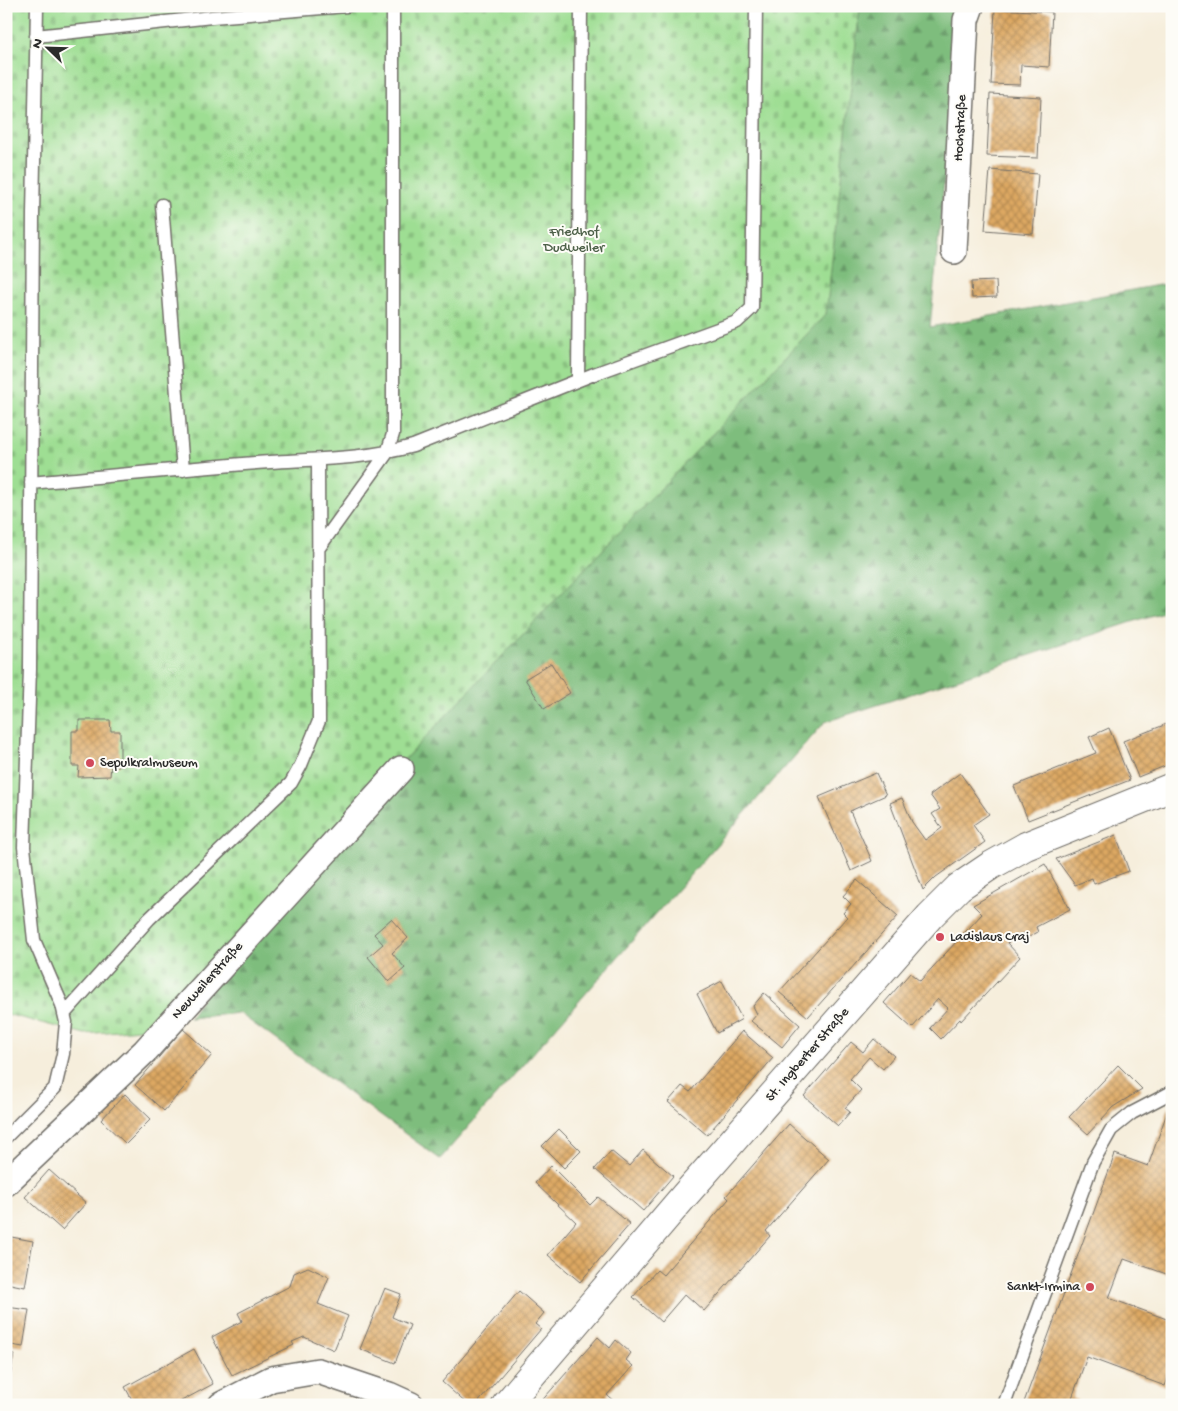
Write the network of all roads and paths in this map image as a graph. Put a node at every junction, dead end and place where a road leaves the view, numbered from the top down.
1 (37, 6) edge
2 (347, 6) edge
3 (393, 6) edge
4 (581, 6) edge
5 (756, 6) edge
6 (971, 6) edge
7 (36, 36) junction
8 (162, 205) dead end
9 (954, 251) dead end
10 (578, 380) junction
11 (387, 453) junction
12 (318, 461) junction
13 (182, 470) junction
14 (31, 483) junction
15 (318, 549) junction
16 (401, 769) dead end
17 (1172, 788) edge
18 (65, 1013) junction
19 (1172, 1092) edge
20 (6, 1137) edge
21 (6, 1182) edge
22 (221, 1405) edge
23 (411, 1405) edge
24 (506, 1405) edge
25 (1004, 1405) edge

1 - 7 lane
2 - 7 lane
3 - 11 lane
4 - 10 lane
5 - 10 lane
6 - 9 street, Hochstraße
7 - 14 lane
8 - 13 lane
10 - 11 lane
11 - 12 lane
11 - 15 lane
12 - 13 lane
12 - 15 lane
13 - 14 lane
14 - 18 lane
15 - 18 lane
16 - 21 street, Neuweilerstraße
17 - 24 main road, St. Ingberter Straße
18 - 20 lane
19 - 25 lane
22 - 23 street

